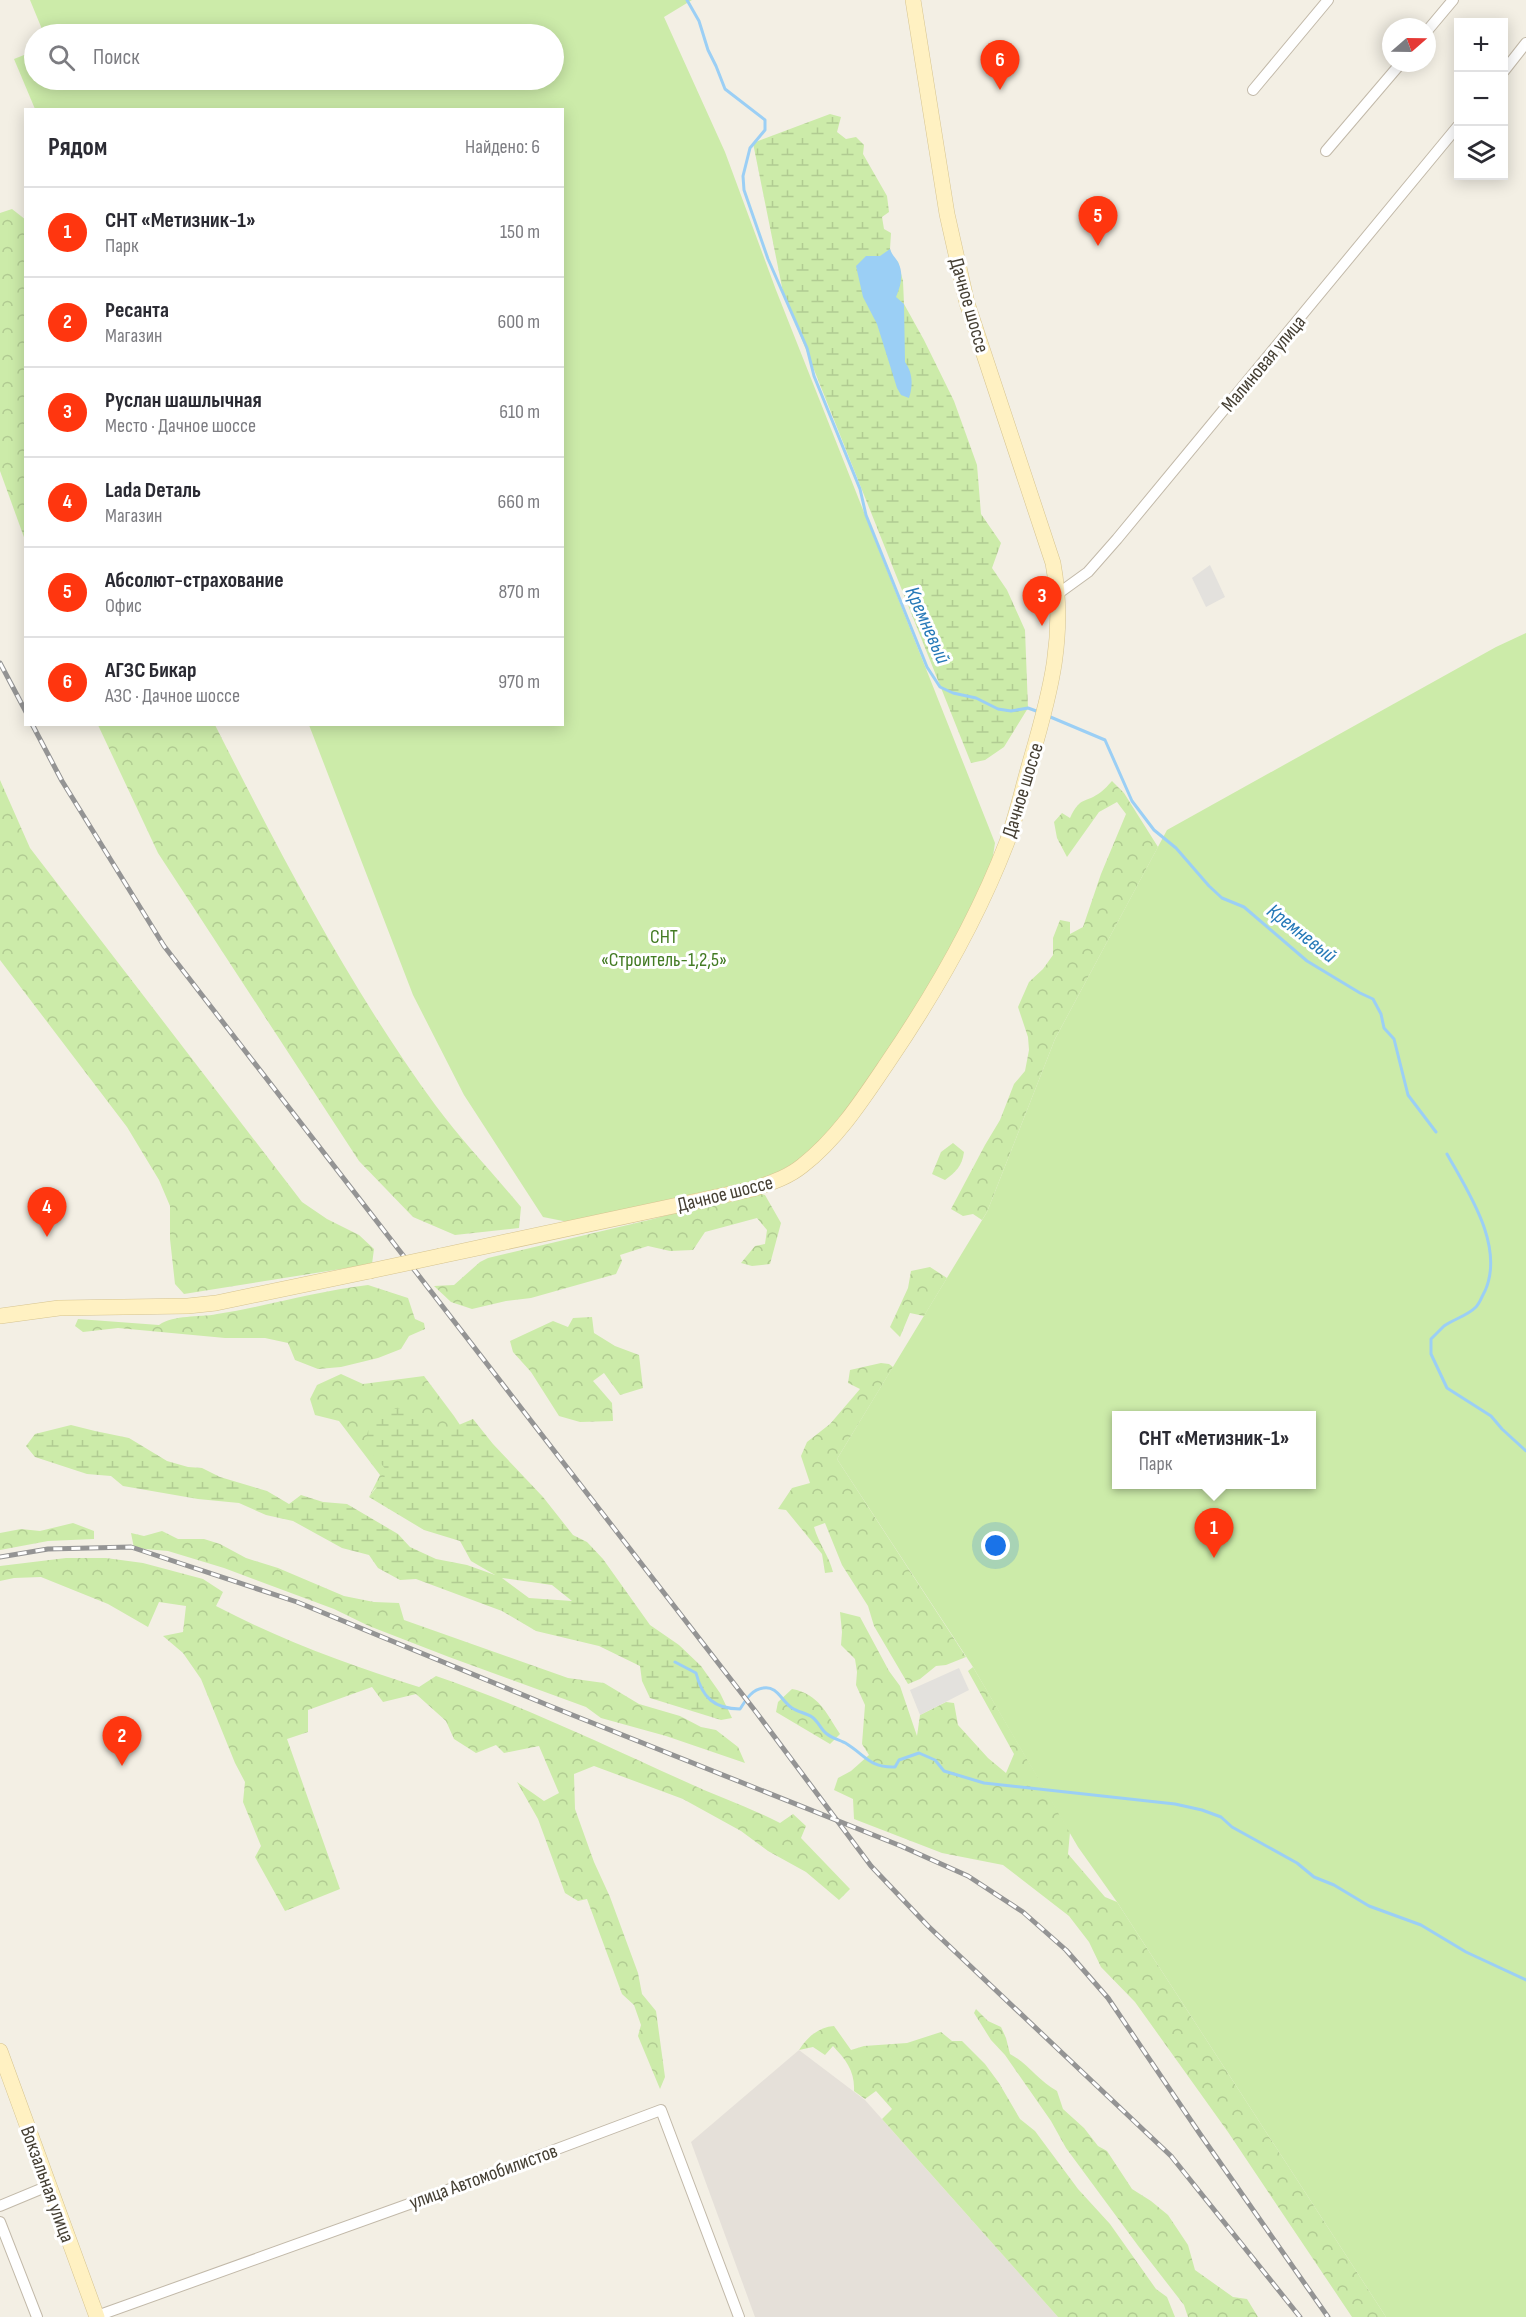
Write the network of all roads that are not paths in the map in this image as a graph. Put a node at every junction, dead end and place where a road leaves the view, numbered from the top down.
1 (913, 0) edge
2 (1328, 0) edge
3 (1453, 0) edge
4 (1436, 20) edge
5 (1526, 43) edge
6 (1508, 65) edge
7 (1393, 72) edge
8 (1253, 90) dead end
9 (1454, 131) edge
10 (1326, 152) dead end
11 (1059, 593) junction
12 (0, 1316) edge
13 (0, 2051) edge
14 (48, 2186) junction
15 (0, 2206) edge
16 (0, 2222) edge
17 (34, 2316) edge
18 (97, 2317) edge
19 (739, 2317) edge

1 - 11 main road, Дачное шоссе
2 - 8 street
3 - 4 street
5 - 6 street
7 - 10 street
9 - 11 street, Малиновая улица
11 - 12 main road, Дачное шоссе, bridge
13 - 14 main road, Вокзальная улица
14 - 15 street
14 - 18 main road, Вокзальная улица
16 - 17 street
18 - 19 street, улица Автомобилистов

